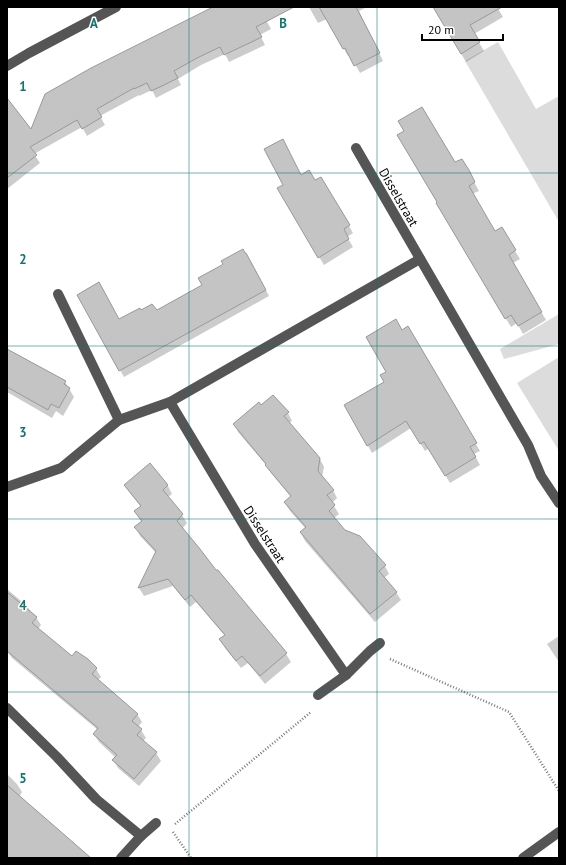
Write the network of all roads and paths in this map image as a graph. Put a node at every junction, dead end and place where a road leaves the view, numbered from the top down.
1 (116, 7) edge
2 (7, 66) edge
3 (356, 148) dead end
4 (420, 259) junction
5 (58, 294) dead end
6 (170, 402) junction
7 (119, 420) junction
8 (7, 487) edge
9 (559, 503) edge
10 (380, 643) dead end
11 (370, 650) junction
12 (346, 675) junction
13 (318, 695) joint
14 (7, 708) edge
15 (559, 791) edge
16 (156, 823) dead end
17 (559, 832) edge
18 (141, 836) junction
19 (121, 858) edge
20 (191, 858) edge
21 (523, 858) edge

1 - 2 street
3 - 4 street, Disselstraat
4 - 6 street
4 - 9 street, Disselstraat
5 - 7 street
6 - 7 street
6 - 12 street, Disselstraat
7 - 8 street
10 - 11 street
11 - 12 street
11 - 15 path
12 - 13 street
13 - 20 path
14 - 18 street
16 - 18 street
17 - 21 street
18 - 19 street

